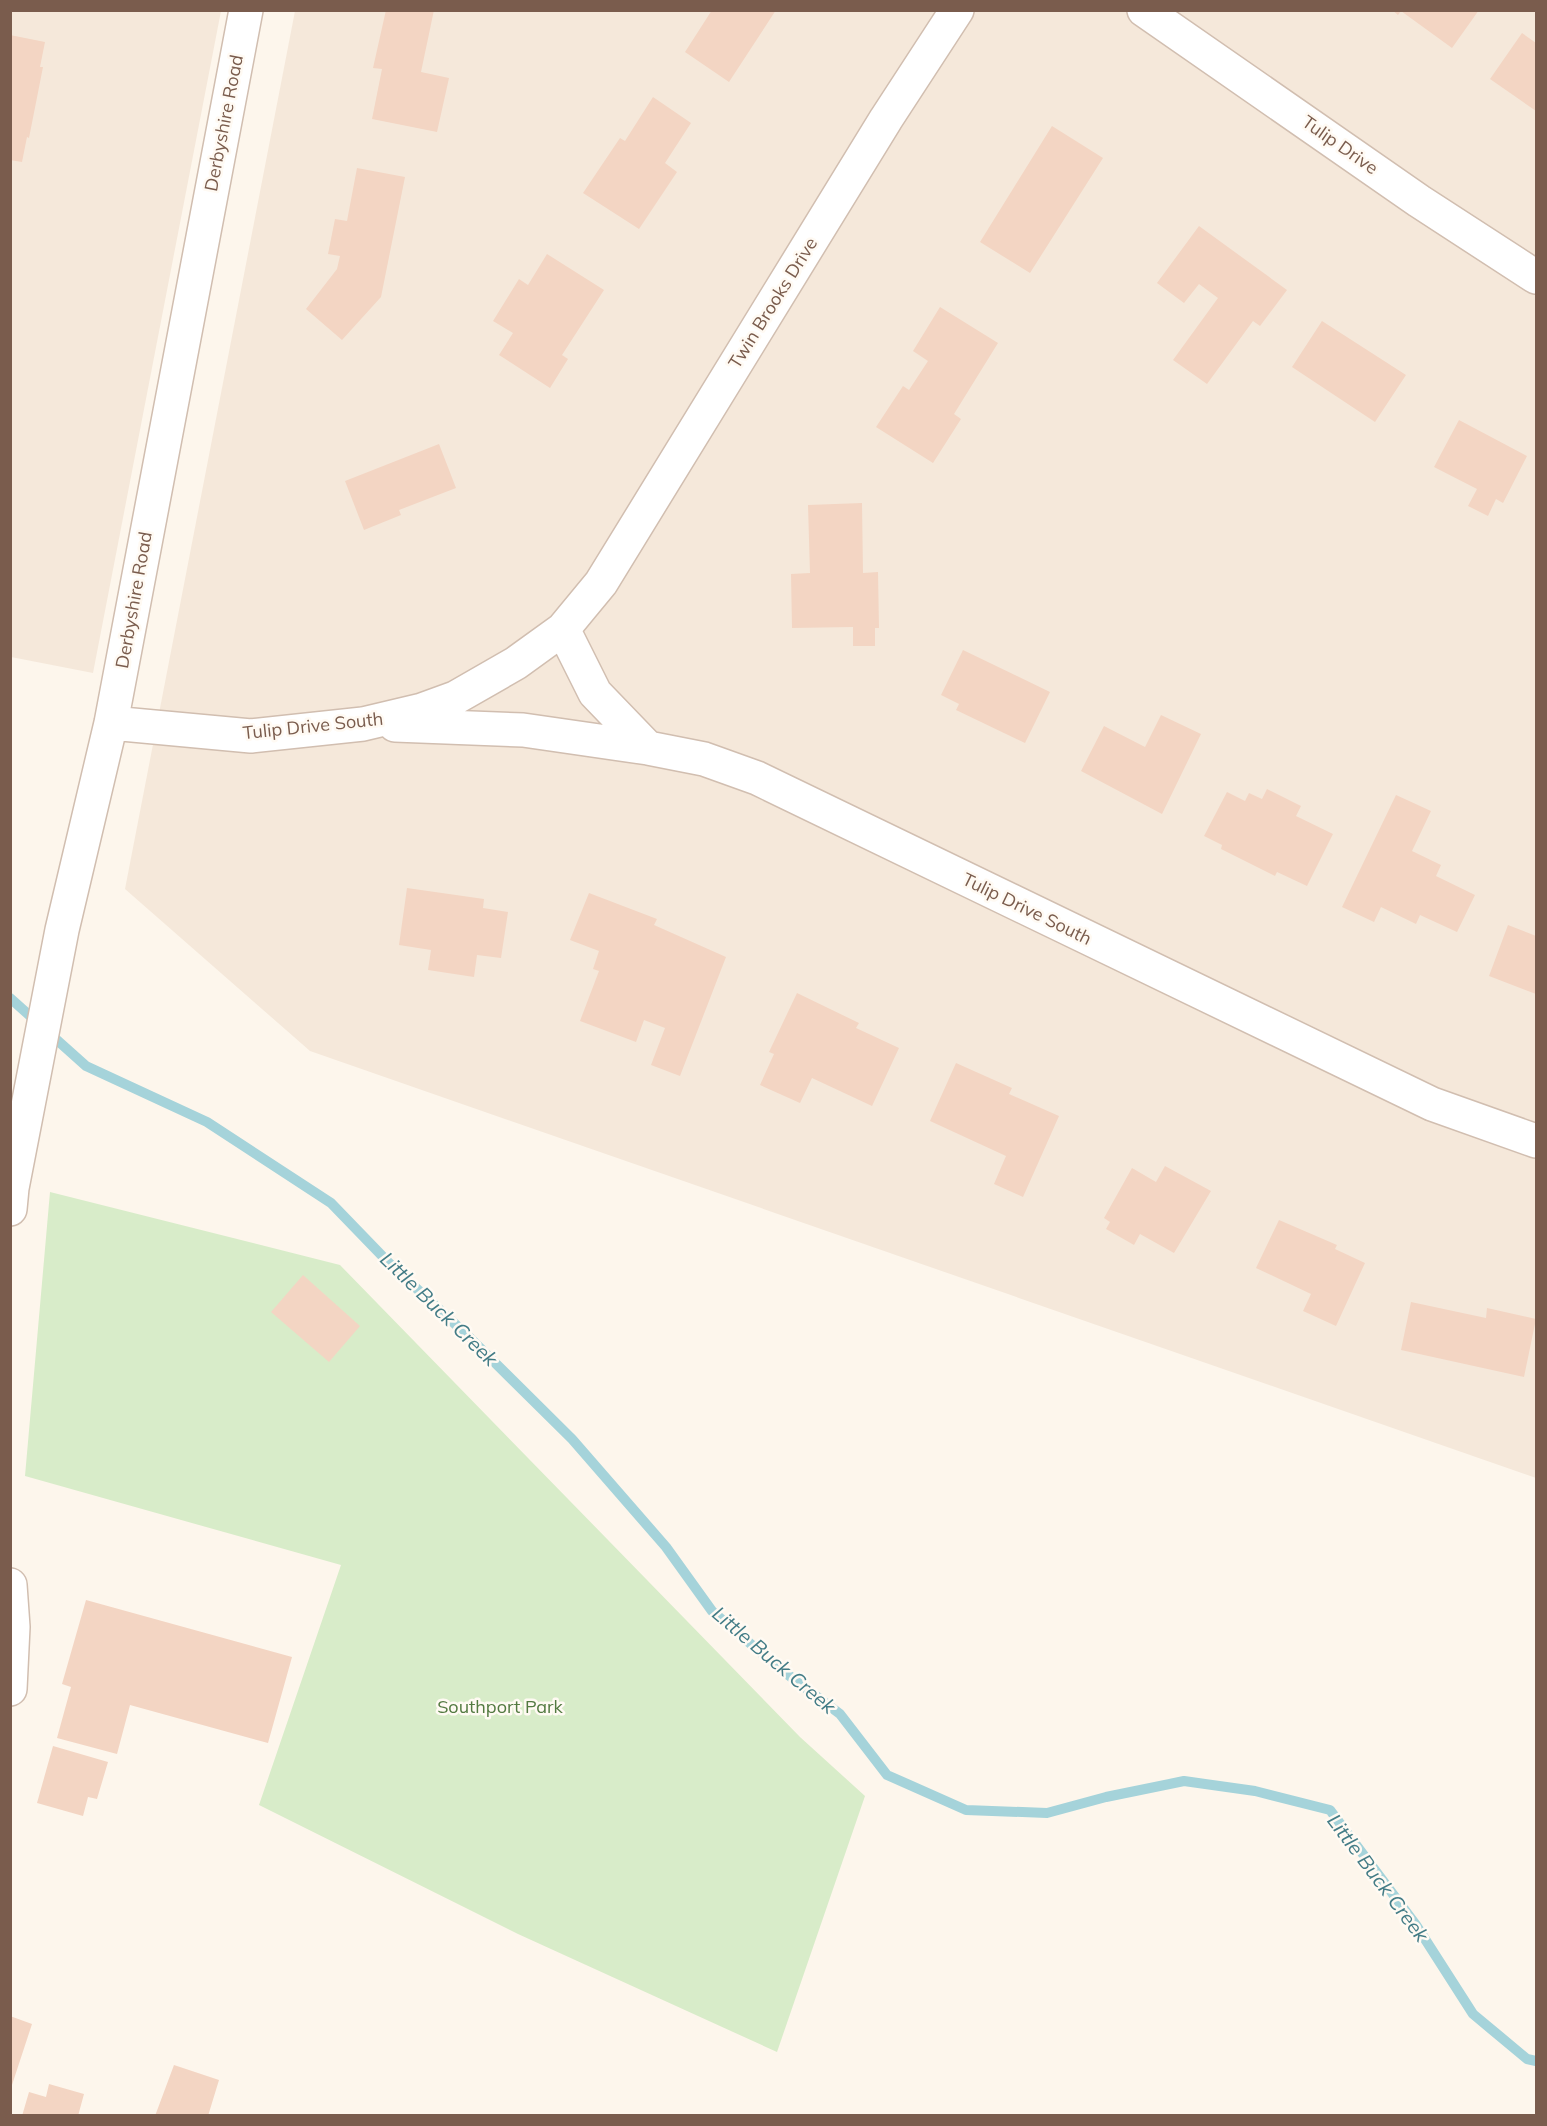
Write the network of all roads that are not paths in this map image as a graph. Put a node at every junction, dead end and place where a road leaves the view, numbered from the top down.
1 (246, 10) edge
2 (957, 10) edge
3 (1144, 10) edge
4 (1536, 277) edge
5 (591, 597) joint
6 (563, 629) junction
7 (111, 723) junction
8 (363, 724) junction
9 (648, 748) junction
10 (1536, 1141) edge
11 (11, 1195) edge
12 (10, 1585) edge
13 (10, 1689) edge

1 - 7 street, Derbyshire Road
2 - 5 street, Twin Brooks Drive
3 - 4 street, Tulip Drive
5 - 6 street, Tulip Drive South
6 - 8 street, Tulip Drive South
6 - 9 street
7 - 8 street, Tulip Drive South
7 - 11 street, Derbyshire Road
8 - 9 street, Tulip Drive South
9 - 10 street, Tulip Drive South
12 - 13 street

